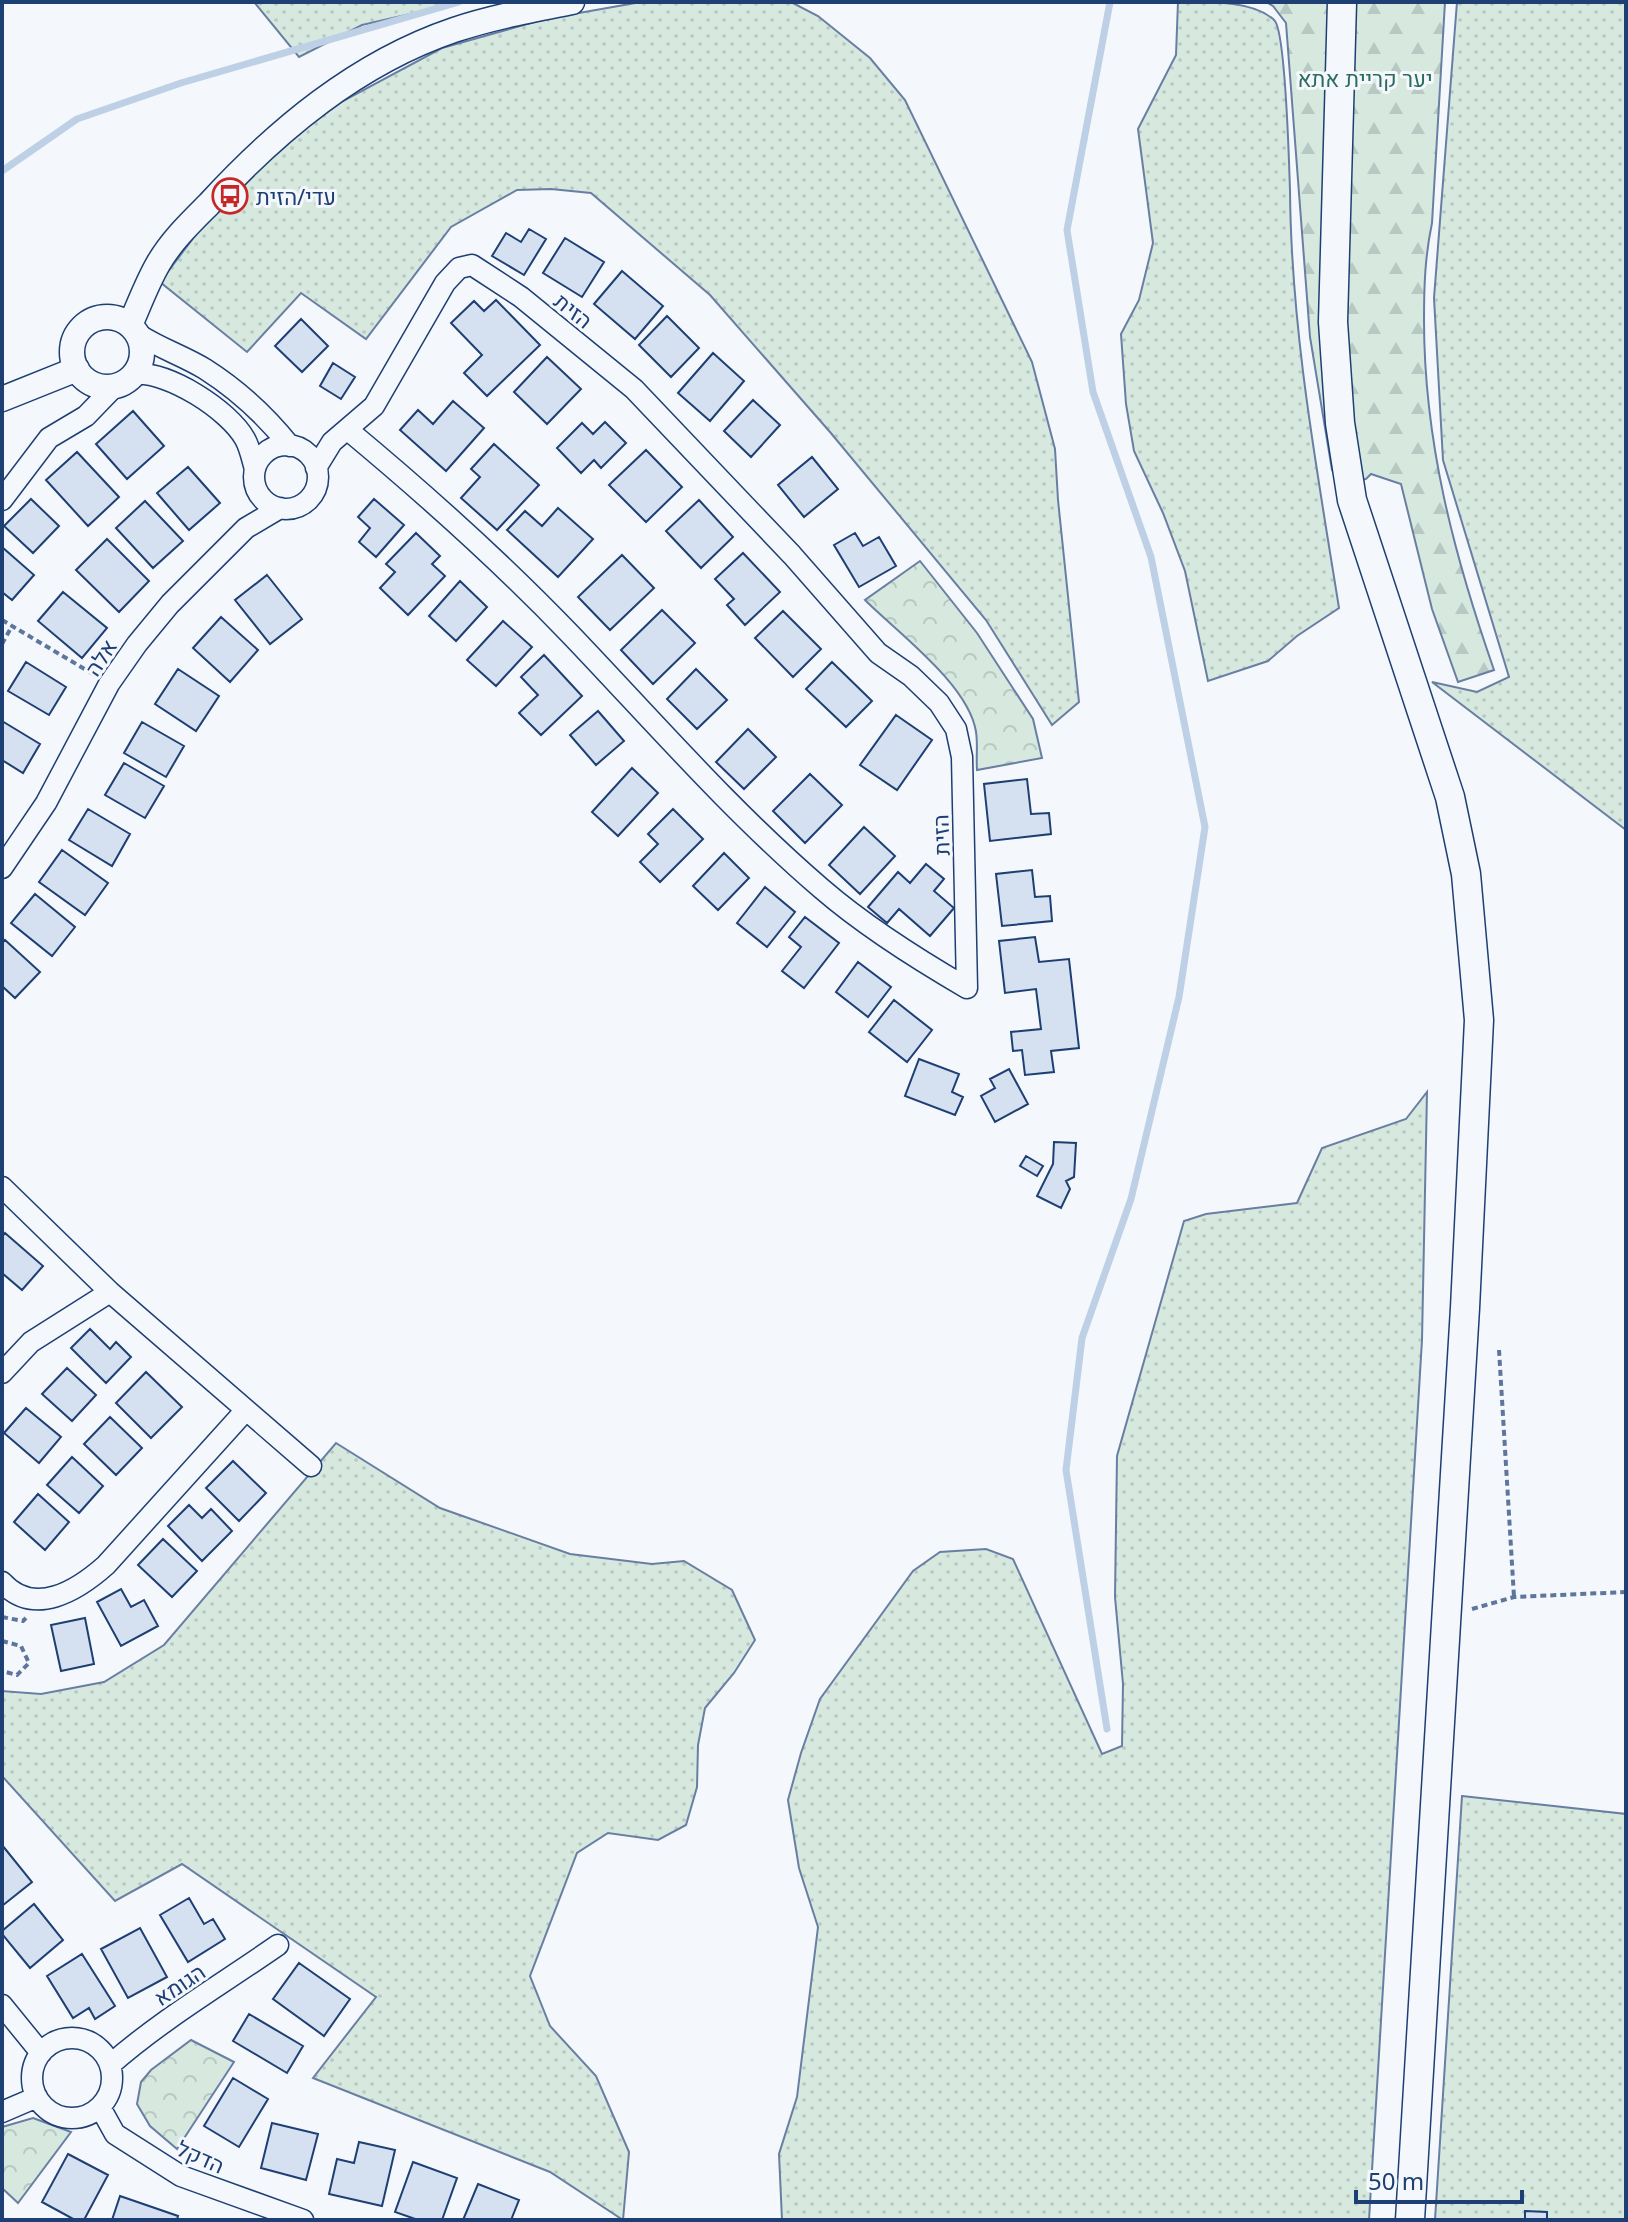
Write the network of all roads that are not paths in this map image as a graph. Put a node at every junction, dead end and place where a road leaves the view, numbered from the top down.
1 (572, 2) edge
2 (1342, 2) edge
3 (134, 329) junction
4 (77, 369) junction
5 (123, 382) junction
6 (2, 399) edge
7 (348, 430) junction
8 (290, 446) junction
9 (316, 468) junction
10 (255, 469) junction
11 (2, 500) edge
12 (280, 508) junction
13 (2, 868) edge
14 (2, 1187) edge
15 (110, 1292) junction
16 (2, 1373) edge
17 (245, 1411) junction
18 (311, 1466) dead end
19 (2, 1582) edge
20 (278, 1945) dead end
21 (2, 2005) edge
22 (41, 2053) junction
23 (110, 2065) junction
24 (37, 2097) junction
25 (100, 2107) junction
26 (2, 2112) edge
27 (303, 2220) edge
28 (1410, 2220) edge

1 - 3 street
2 - 28 main road
3 - 4 street
3 - 5 street
3 - 8 street
4 - 5 street
4 - 6 street
5 - 10 street
5 - 11 street
7 - 7 street, הזית
7 - 9 street, הזית
8 - 9 street
8 - 10 street
9 - 12 street
10 - 12 street
12 - 13 street, אלה
14 - 15 street
15 - 16 street
15 - 17 street
17 - 18 street
17 - 19 street
20 - 23 street, הגומא
21 - 22 street
22 - 23 street
22 - 24 street
23 - 25 street
24 - 25 street
24 - 26 street
25 - 27 street, הדקל

